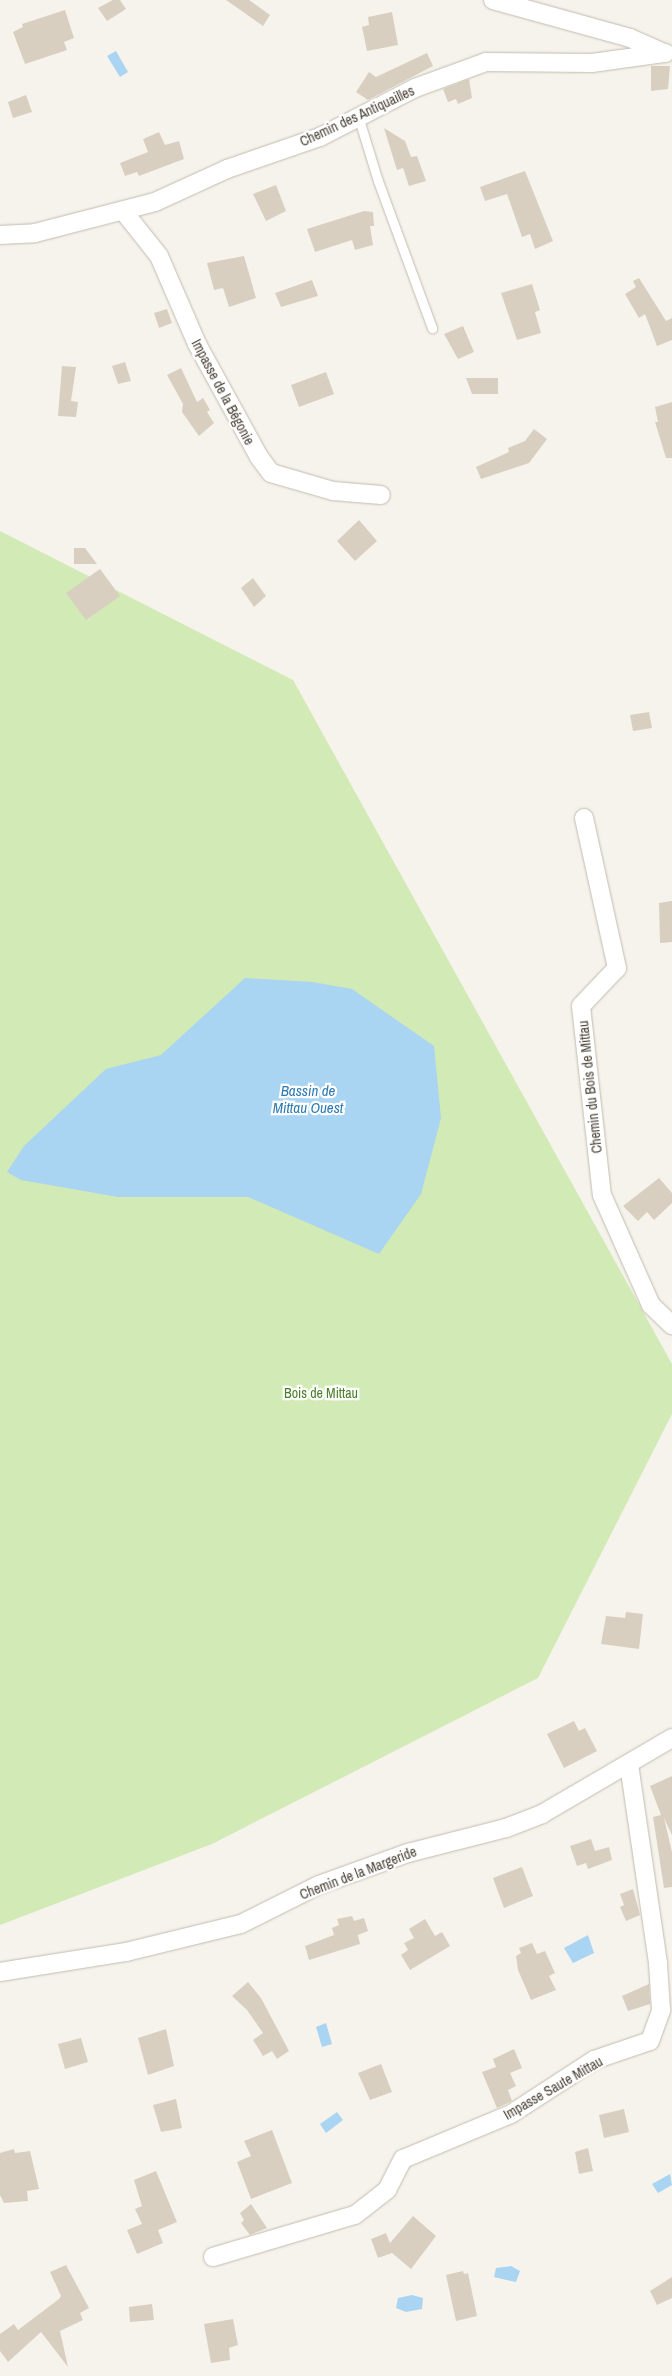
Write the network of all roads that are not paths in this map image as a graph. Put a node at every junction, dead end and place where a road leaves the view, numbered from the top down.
1 (493, 0) edge
2 (668, 54) edge
3 (358, 116) junction
4 (124, 212) junction
5 (0, 235) edge
6 (432, 328) dead end
7 (381, 495) dead end
8 (584, 818) dead end
9 (672, 1325) edge
10 (672, 1738) edge
11 (629, 1764) junction
12 (0, 1972) edge
13 (213, 2257) dead end

1 - 2 street
2 - 3 street, Chemin des Antiquailles
3 - 4 street, Chemin des Antiquailles
3 - 6 lane
4 - 5 street, Chemin des Antiquailles
4 - 7 street, Impasse de la Bégonie
8 - 9 street, Chemin du Bois de Mittau
10 - 11 street, Chemin de la Margeride
11 - 12 street, Chemin de la Margeride
11 - 13 street, Impasse Saute Mittau

